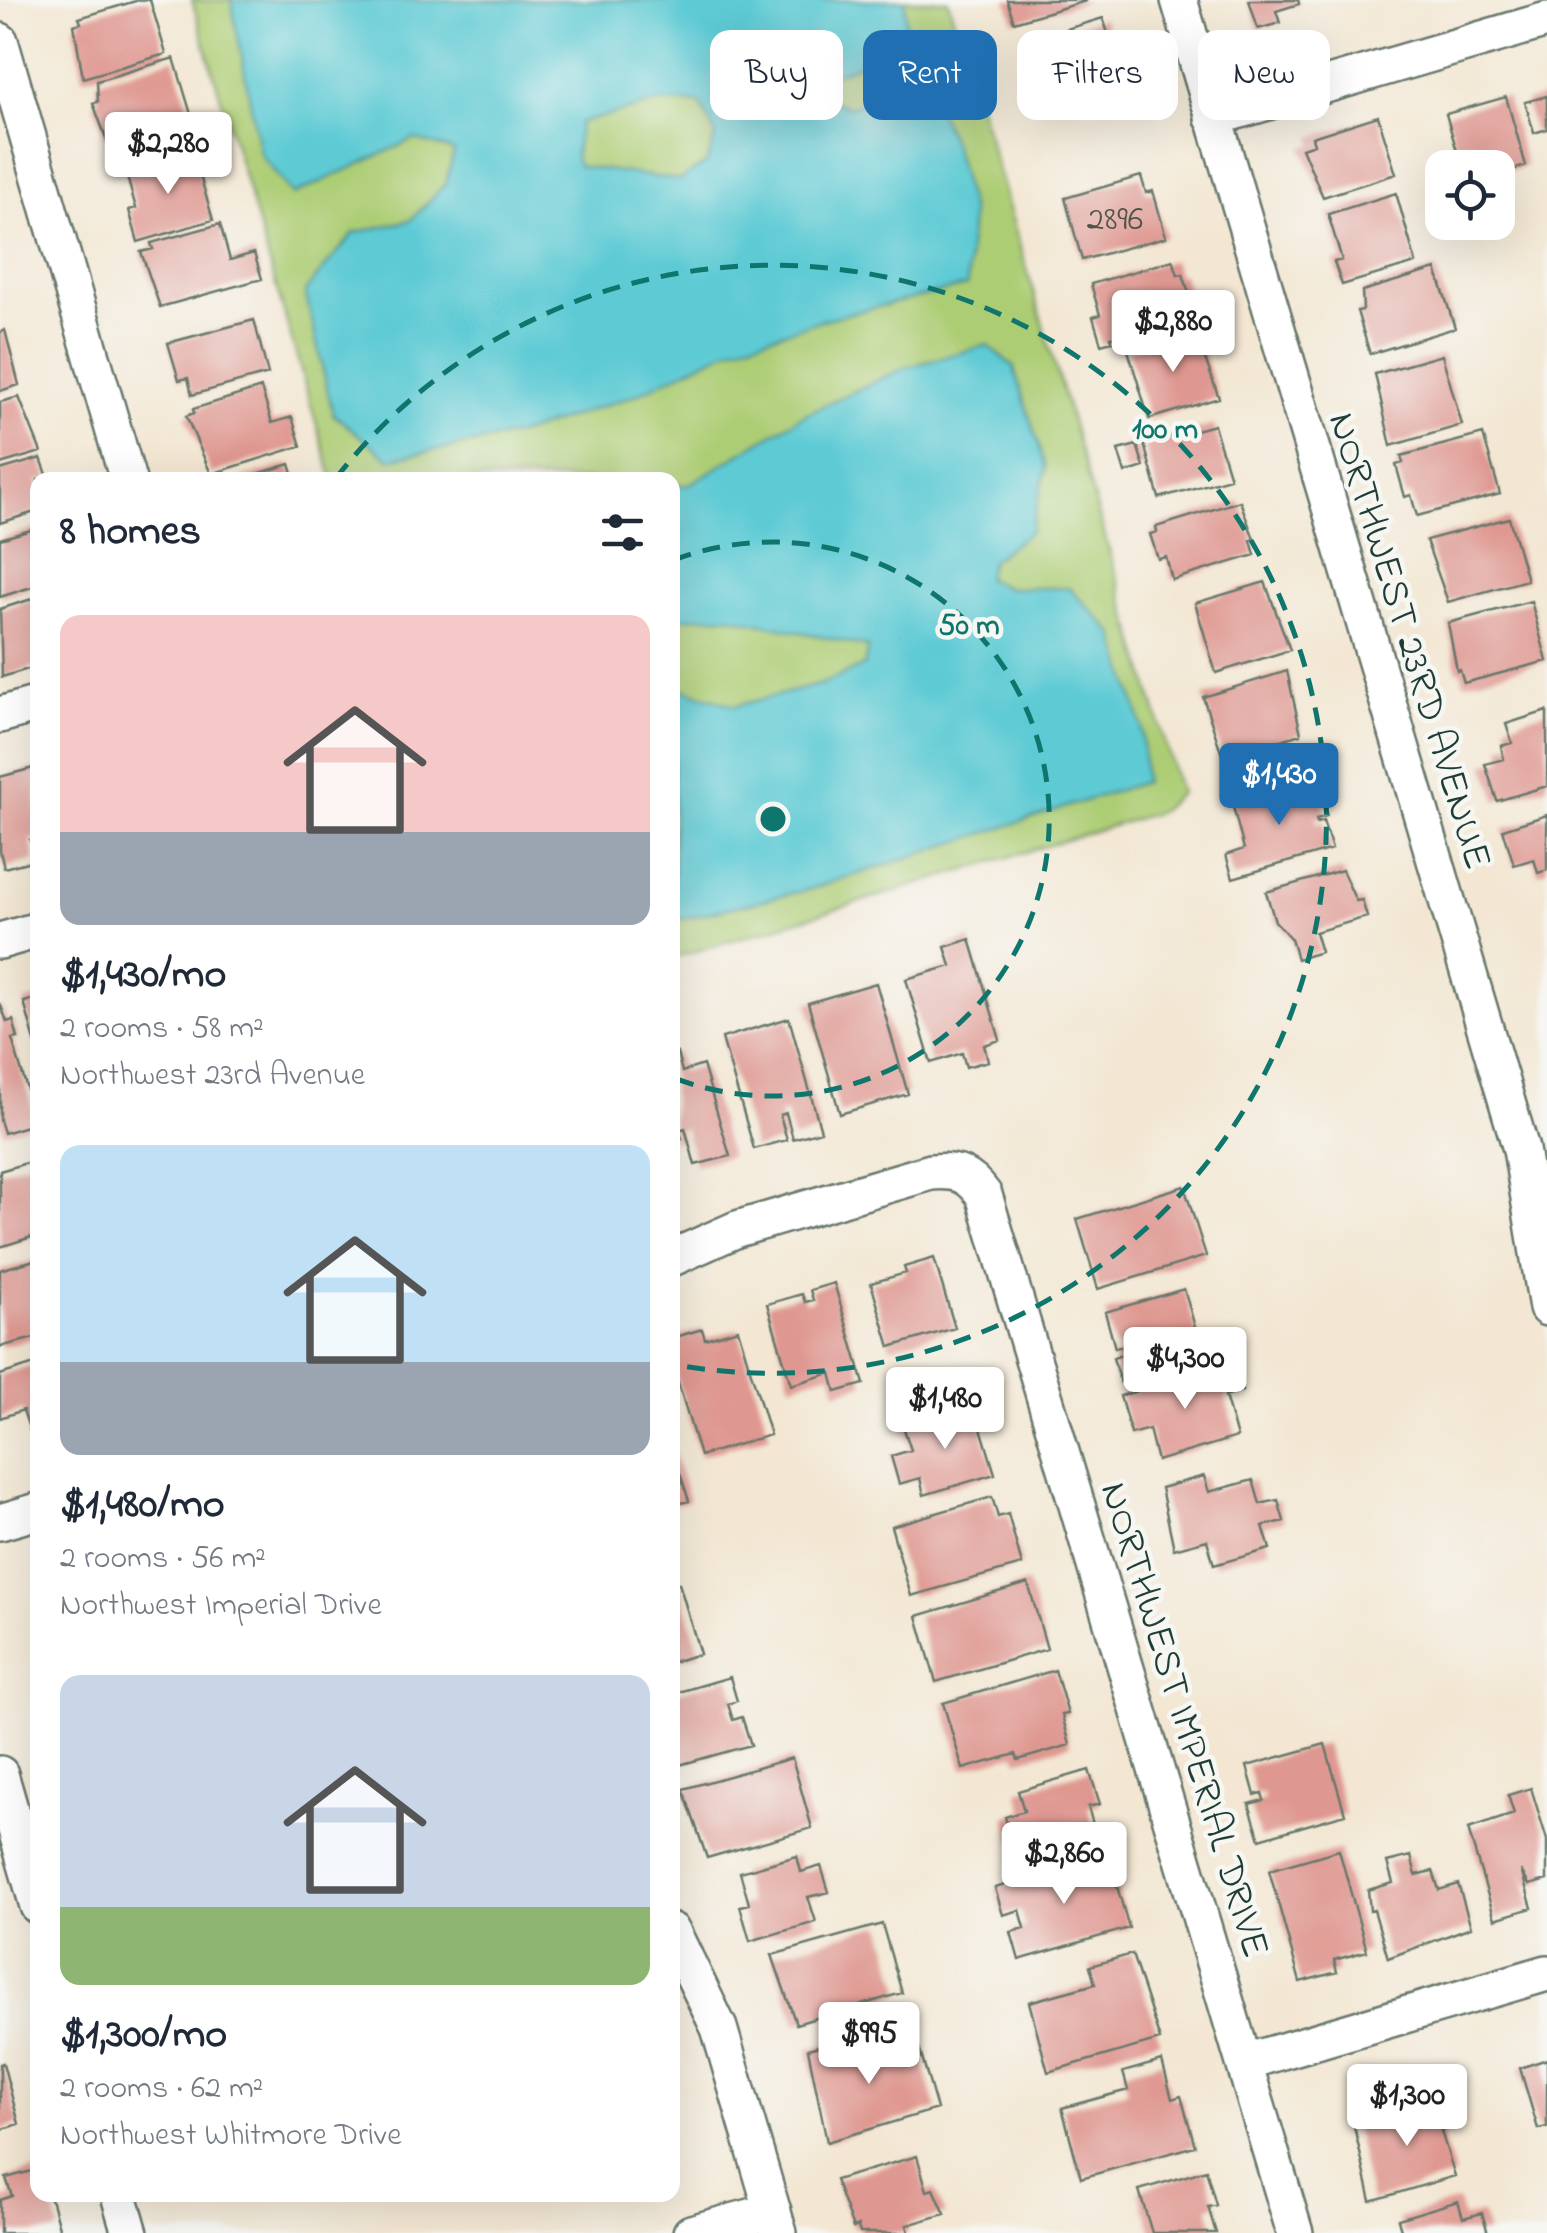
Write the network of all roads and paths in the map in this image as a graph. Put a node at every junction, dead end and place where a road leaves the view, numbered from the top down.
1 (1178, 0) edge
2 (1547, 20) edge
3 (0, 41) edge
4 (1198, 67) edge
5 (1330, 84) edge
6 (1214, 120) edge
7 (126, 472) edge
8 (30, 706) edge
9 (0, 715) edge
10 (30, 932) edge
11 (0, 941) edge
12 (1534, 1145) edge
13 (680, 1254) edge
14 (1547, 1308) edge
15 (30, 1513) edge
16 (0, 1522) edge
17 (0, 1774) edge
18 (30, 1878) edge
19 (680, 1948) edge
20 (1547, 1973) edge
21 (1245, 2062) junction
22 (121, 2202) edge
23 (776, 2222) edge
24 (130, 2233) edge
25 (691, 2233) edge
26 (1296, 2233) edge

1 - 4 street, NORTHWEST 23RD AVENUE
2 - 5 street
3 - 7 street
6 - 12 street, NORTHWEST 23RD AVENUE
8 - 9 street
10 - 11 street
12 - 14 street, NORTHWEST 23RD AVENUE
13 - 21 street, NORTHWEST IMPERIAL DRIVE
15 - 16 street
17 - 18 street
19 - 23 street
20 - 21 street
21 - 26 street, NORTHWEST IMPERIAL DRIVE
22 - 24 street
23 - 25 street

